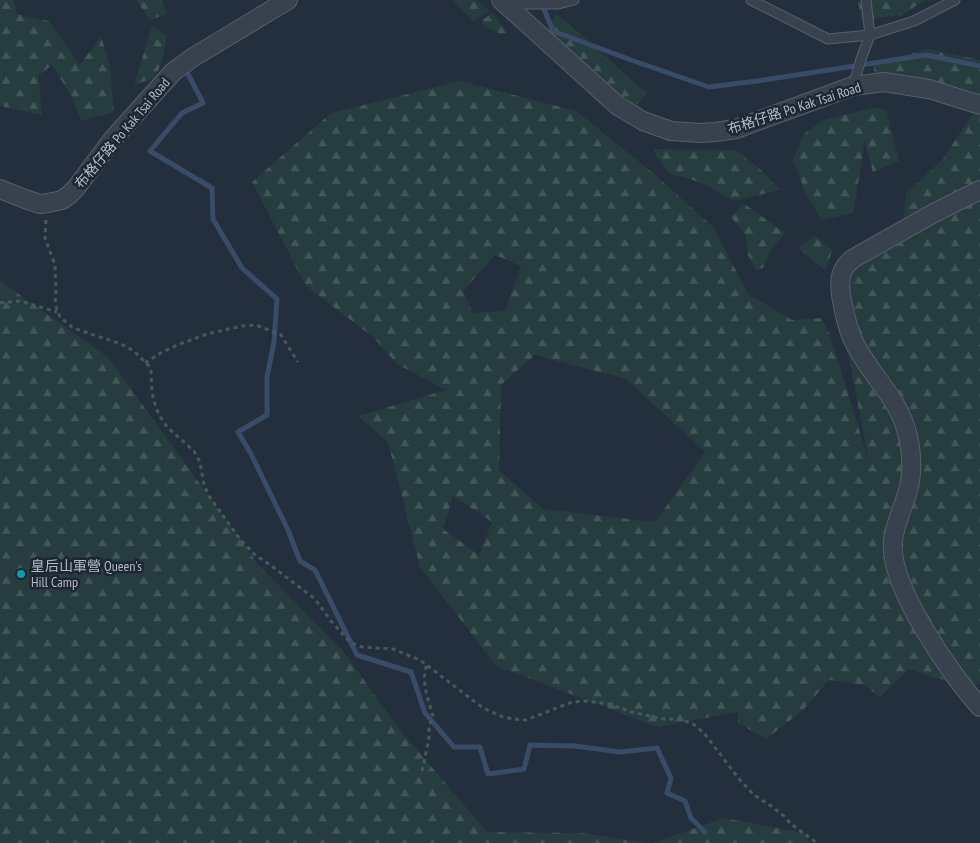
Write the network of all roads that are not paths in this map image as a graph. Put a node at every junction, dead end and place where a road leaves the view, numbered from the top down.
1 (288, 0) edge
2 (574, 0) edge
3 (751, 0) edge
4 (866, 0) edge
5 (955, 0) edge
6 (504, 2) edge
7 (870, 35) junction
8 (853, 86) junction
9 (980, 105) edge
10 (0, 189) edge
11 (980, 190) edge
12 (980, 707) edge

1 - 10 street, 布格仔路 Po Kak Tsai Road
2 - 6 lane
3 - 7 lane
4 - 7 lane
5 - 7 lane
6 - 8 street, 布格仔路 Po Kak Tsai Road
7 - 8 lane
8 - 9 street, 布格仔路 Po Kak Tsai Road
11 - 12 street

